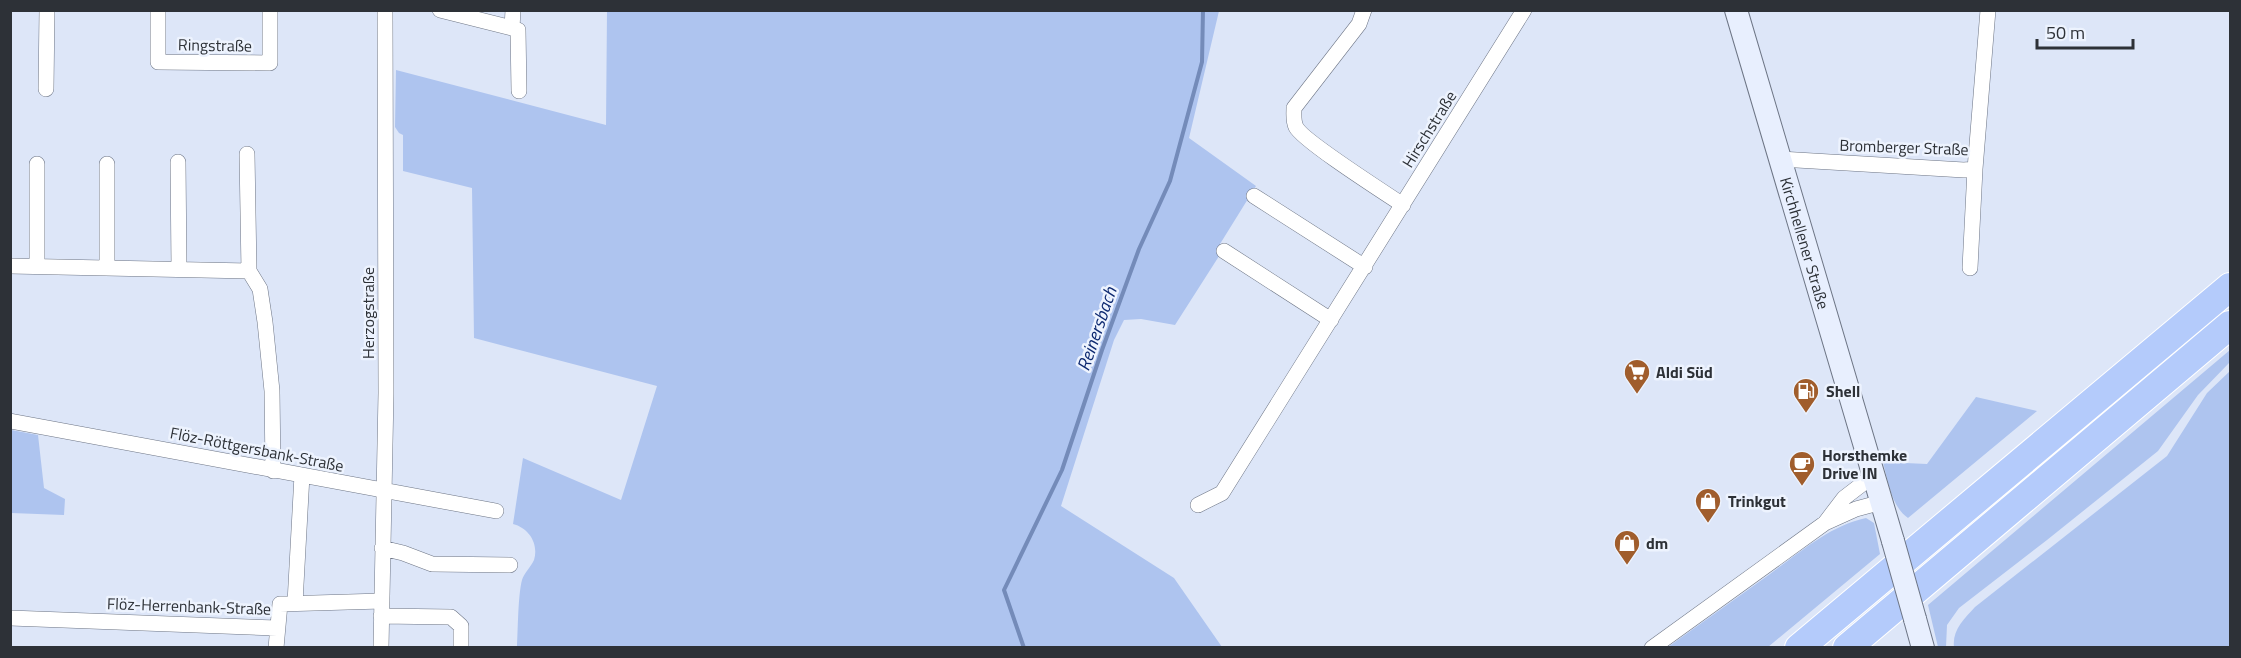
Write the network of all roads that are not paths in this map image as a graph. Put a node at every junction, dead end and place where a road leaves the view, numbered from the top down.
1 (47, 10) edge
2 (158, 10) edge
3 (270, 10) edge
4 (385, 10) edge
5 (440, 10) edge
6 (513, 10) edge
7 (1364, 10) edge
8 (1524, 10) edge
9 (1736, 10) edge
10 (1988, 10) edge
11 (512, 28) junction
12 (46, 89) dead end
13 (519, 91) dead end
14 (247, 154) dead end
15 (1780, 159) junction
16 (178, 162) dead end
17 (36, 164) dead end
18 (107, 164) dead end
19 (1975, 169) junction
20 (1254, 196) dead end
21 (1403, 205) junction
22 (1224, 251) dead end
23 (10, 266) edge
24 (37, 266) junction
25 (1365, 267) junction
26 (107, 268) junction
27 (179, 268) junction
28 (1970, 268) dead end
29 (249, 271) junction
30 (2230, 287) edge
31 (1331, 320) junction
32 (2230, 325) edge
33 (10, 421) edge
34 (273, 471) junction
35 (302, 476) junction
36 (1874, 476) junction
37 (384, 492) junction
38 (1882, 502) junction
39 (1198, 505) dead end
40 (496, 511) dead end
41 (1825, 523) junction
42 (382, 548) junction
43 (510, 565) dead end
44 (295, 603) junction
45 (382, 609) junction
46 (10, 618) edge
47 (278, 628) junction
48 (276, 648) edge
49 (381, 648) edge
50 (461, 648) edge
51 (1652, 648) edge
52 (1799, 648) edge
53 (1847, 648) edge
54 (1923, 648) edge

1 - 12 street
2 - 3 street, Ringstraße
4 - 37 street, Herzogstraße
5 - 11 street
6 - 11 street
7 - 21 street
8 - 21 street, Hirschstraße
9 - 15 main road, Kirchhellener Straße
10 - 19 street, Bromberger Straße
11 - 13 street
14 - 29 street
15 - 19 street, Bromberger Straße
15 - 36 main road, Kirchhellener Straße
16 - 27 street
17 - 24 street
18 - 26 street
19 - 28 street
20 - 25 street
21 - 25 street, Hirschstraße
22 - 31 street
23 - 24 street
24 - 26 street
25 - 31 street, Hirschstraße
26 - 27 street
27 - 29 street
29 - 34 street
30 - 52 highway
31 - 39 street, Hirschstraße
32 - 53 highway
33 - 34 street, Flöz-Röttgersbank-Straße
34 - 35 street, Flöz-Röttgersbank-Straße
35 - 37 street, Flöz-Röttgersbank-Straße
35 - 44 street
36 - 38 main road, Kirchhellener Straße
36 - 41 street
37 - 40 street, Flöz-Röttgersbank-Straße
37 - 42 street, Herzogstraße
38 - 41 street
38 - 54 main road, Kirchhellener Straße, bridge
41 - 51 street
42 - 43 street
42 - 45 street, Herzogstraße
44 - 45 street, Flöz-Herrenbank-Straße
44 - 47 street, Flöz-Herrenbank-Straße
45 - 49 street, Herzogstraße
45 - 50 street
46 - 47 street, Flöz-Herrenbank-Straße
47 - 48 street

